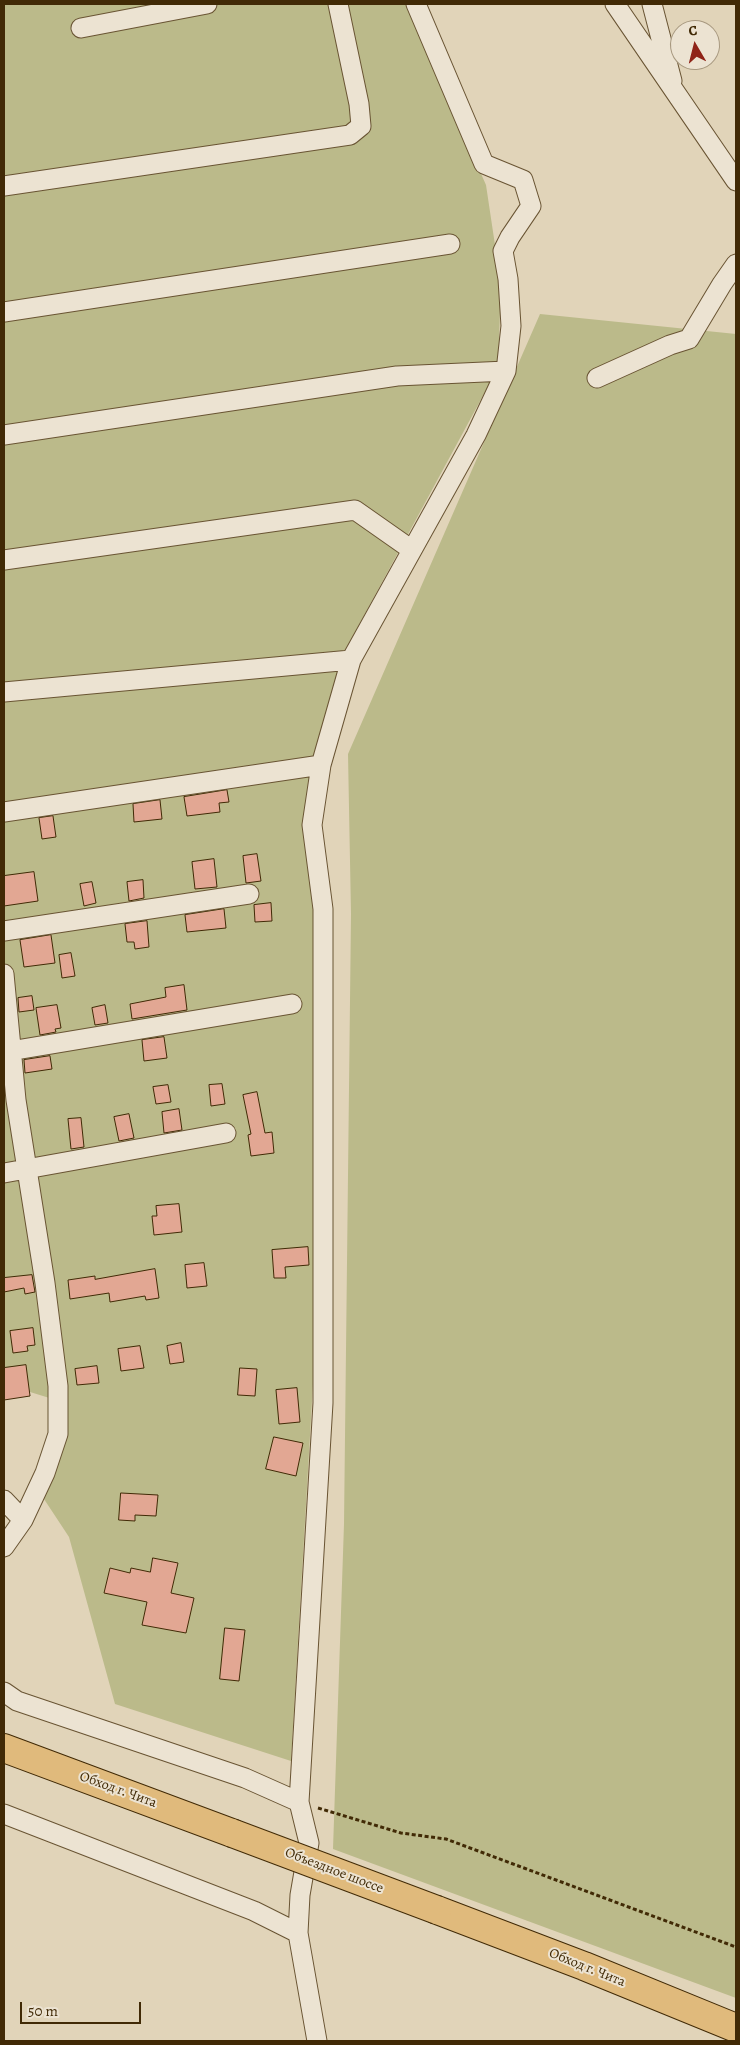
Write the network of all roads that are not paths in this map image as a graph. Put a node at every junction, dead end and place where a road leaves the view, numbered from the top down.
1 (207, 4) edge
2 (338, 4) edge
3 (416, 4) edge
4 (615, 4) edge
5 (652, 4) edge
6 (81, 28) dead end
7 (676, 94) junction
8 (736, 181) edge
9 (4, 186) edge
10 (450, 244) dead end
11 (736, 264) edge
12 (4, 312) edge
13 (506, 371) junction
14 (597, 378) dead end
15 (4, 435) edge
16 (412, 550) junction
17 (4, 560) edge
18 (351, 660) junction
19 (4, 692) edge
20 (321, 765) junction
21 (4, 812) edge
22 (249, 894) dead end
23 (4, 931) edge
24 (4, 974) edge
25 (292, 1004) dead end
26 (7, 1052) edge
27 (226, 1133) dead end
28 (26, 1170) junction
29 (4, 1173) edge
30 (4, 1500) edge
31 (23, 1520) junction
32 (4, 1547) edge
33 (4, 1692) edge
34 (4, 1748) edge
35 (299, 1802) junction
36 (4, 1814) edge
37 (232, 1833) joint
38 (437, 1910) joint
39 (298, 1933) junction
40 (736, 2028) edge
41 (317, 2041) edge

1 - 6 street
2 - 9 street
3 - 13 street
4 - 7 street
5 - 7 street
7 - 8 street
10 - 12 street
11 - 14 street
13 - 15 street
13 - 16 street
16 - 17 street
16 - 18 street
18 - 19 street
18 - 20 street
20 - 21 street
20 - 35 street
22 - 23 street
24 - 26 street
25 - 26 street
26 - 28 street
27 - 28 street
28 - 29 street
28 - 31 street
30 - 31 street
31 - 32 street
33 - 35 street
34 - 37 highway, Обход г. Чита
35 - 39 street
36 - 39 street
37 - 38 highway, Объездное шоссе, bridge
38 - 40 highway, Обход г. Чита
39 - 41 street

